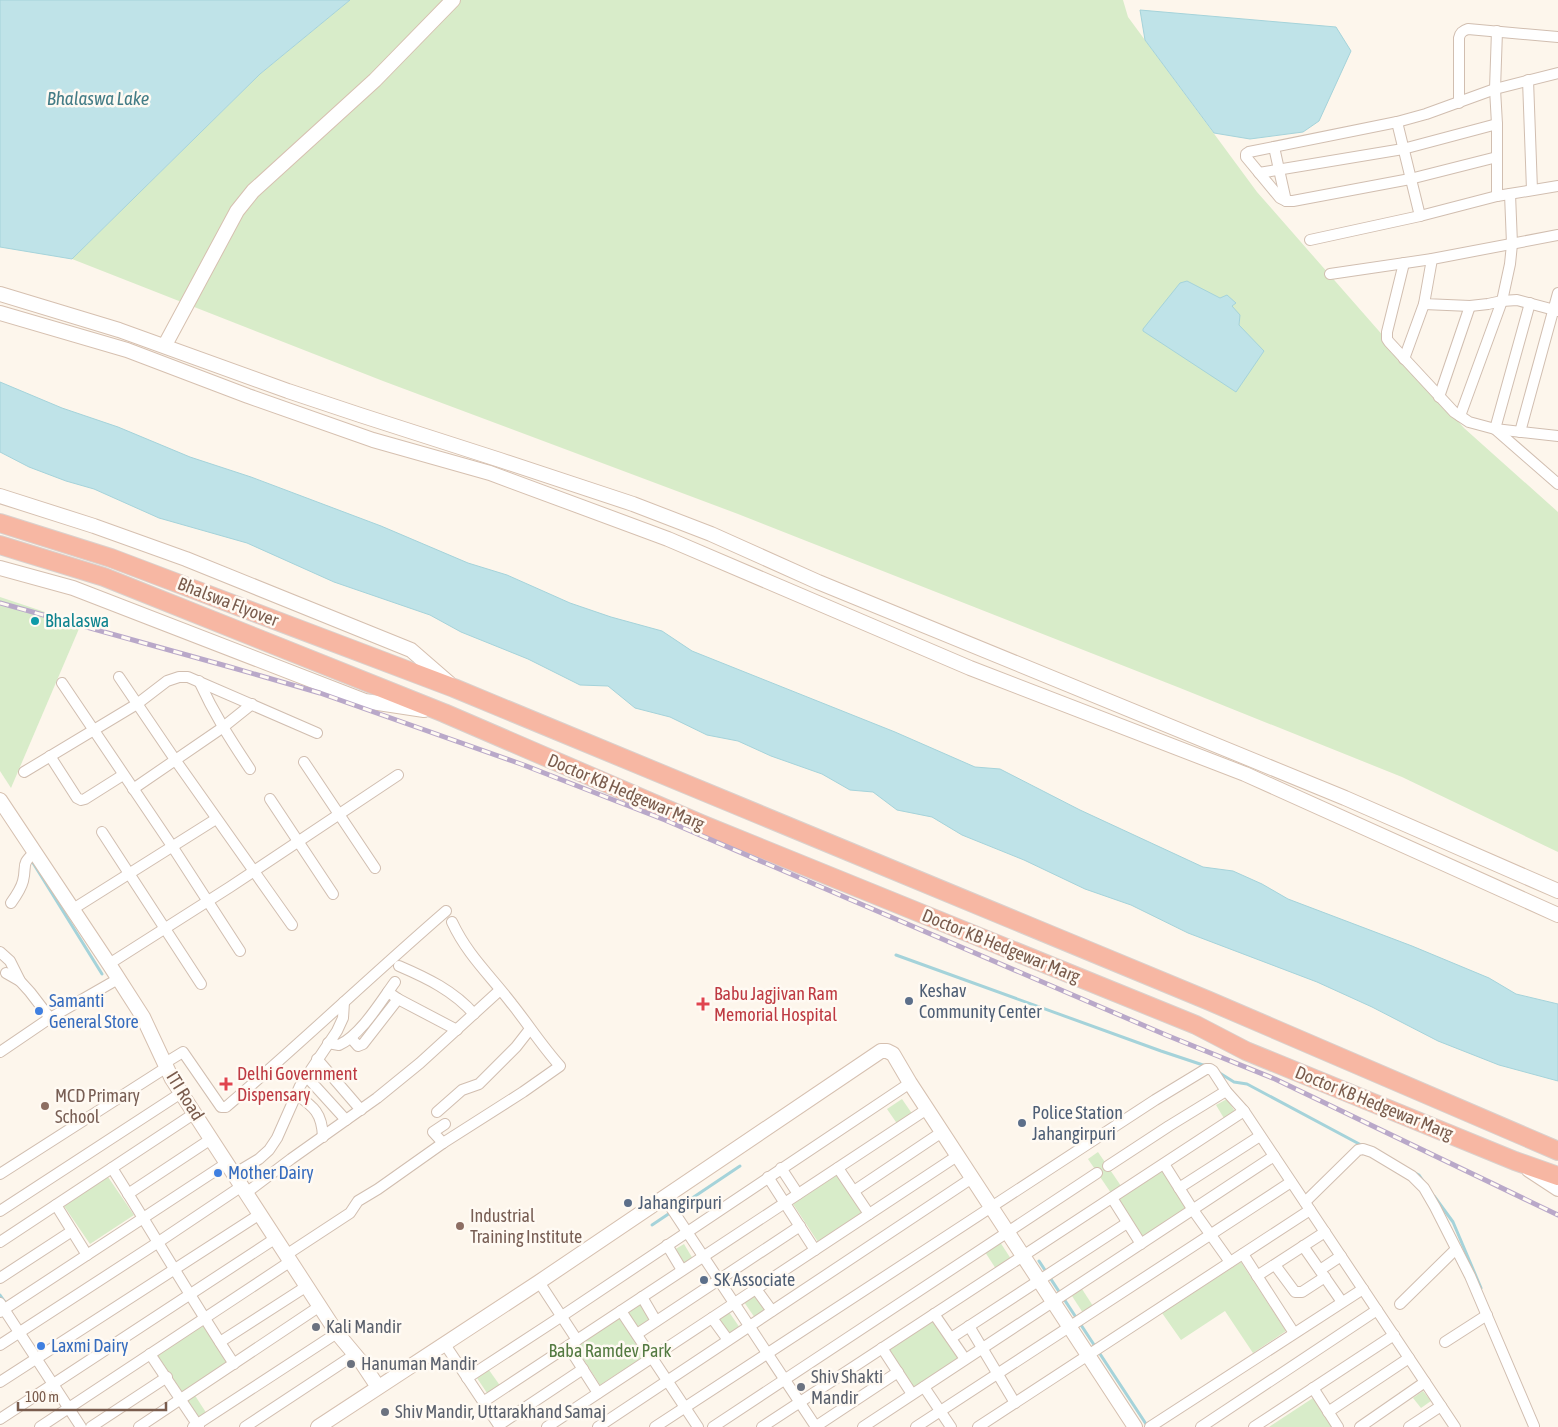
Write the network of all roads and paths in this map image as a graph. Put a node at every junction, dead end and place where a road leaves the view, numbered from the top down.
1 (453, 0) edge
2 (1497, 31) junction
3 (1558, 37) edge
4 (1558, 73) edge
5 (1528, 80) junction
6 (1495, 90) junction
7 (1459, 103) junction
8 (1397, 122) junction
9 (1497, 124) junction
10 (1274, 147) junction
11 (1403, 149) junction
12 (1497, 157) junction
13 (1278, 169) junction
14 (1259, 173) junction
15 (1410, 179) junction
16 (1558, 186) edge
17 (1532, 190) junction
18 (1510, 194) junction
19 (1497, 196) junction
20 (1286, 201) junction
21 (1420, 216) junction
22 (1558, 235) edge
23 (1310, 240) dead end
24 (1512, 244) junction
25 (1432, 259) junction
26 (1404, 263) junction
27 (1330, 274) dead end
28 (1558, 292) edge
29 (0, 294) edge
30 (1502, 301) junction
31 (1530, 303) junction
32 (1424, 304) junction
33 (1470, 306) junction
34 (1556, 310) edge
35 (0, 312) edge
36 (165, 346) junction
37 (1404, 359) junction
38 (1439, 397) junction
39 (360, 416) junction
40 (1460, 416) junction
41 (1495, 429) junction
42 (1520, 432) junction
43 (354, 433) junction
44 (1558, 436) edge
45 (1558, 484) edge
46 (0, 496) edge
47 (0, 523) edge
48 (0, 545) edge
49 (0, 568) edge
50 (119, 677) dead end
51 (199, 681) junction
52 (62, 683) dead end
53 (454, 688) junction
54 (137, 704) junction
55 (252, 704) junction
56 (444, 713) junction
57 (222, 728) junction
58 (94, 730) junction
59 (317, 733) dead end
60 (50, 756) junction
61 (176, 761) junction
62 (304, 762) dead end
63 (250, 769) dead end
64 (24, 772) dead end
65 (398, 775) dead end
66 (123, 776) junction
67 (133, 790) junction
68 (270, 799) dead end
69 (0, 800) edge
70 (339, 814) junction
71 (216, 818) junction
72 (102, 832) dead end
73 (299, 841) junction
74 (172, 846) junction
75 (35, 852) junction
76 (375, 868) dead end
77 (255, 871) junction
78 (129, 874) junction
79 (1558, 891) edge
80 (333, 894) dead end
81 (208, 901) junction
82 (11, 903) dead end
83 (73, 909) junction
84 (446, 911) dead end
85 (1558, 915) edge
86 (452, 922) dead end
87 (292, 925) dead end
88 (165, 929) junction
89 (240, 951) dead end
90 (0, 952) edge
91 (109, 964) junction
92 (400, 966) dead end
93 (6, 973) dead end
94 (118, 979) junction
95 (20, 982) junction
96 (395, 982) dead end
97 (201, 984) dead end
98 (500, 990) junction
99 (388, 992) junction
100 (398, 999) junction
101 (344, 1002) junction
102 (474, 1014) junction
103 (50, 1018) junction
104 (530, 1029) junction
105 (457, 1030) junction
106 (351, 1038) junction
107 (328, 1044) junction
108 (0, 1052) edge
109 (317, 1059) junction
110 (166, 1065) junction
111 (306, 1076) junction
112 (910, 1083) junction
113 (1226, 1091) junction
114 (182, 1093) junction
115 (296, 1094) junction
116 (927, 1109) junction
117 (361, 1110) junction
118 (1244, 1111) junction
119 (437, 1112) dead end
120 (195, 1113) junction
121 (346, 1120) junction
122 (445, 1124) dead end
123 (942, 1132) junction
124 (1520, 1135) junction
125 (323, 1136) junction
126 (1260, 1136) junction
127 (211, 1138) junction
128 (443, 1143) junction
129 (1558, 1143) edge
130 (1558, 1151) edge
131 (958, 1156) junction
132 (1274, 1156) junction
133 (1515, 1161) junction
134 (1164, 1164) junction
135 (1108, 1166) dead end
136 (112, 1168) junction
137 (781, 1168) junction
138 (838, 1168) junction
139 (231, 1169) junction
140 (1097, 1173) dead end
141 (0, 1174) edge
142 (1558, 1176) edge
143 (768, 1177) junction
144 (972, 1178) junction
145 (1291, 1182) junction
146 (1179, 1188) junction
147 (244, 1189) junction
148 (1558, 1189) edge
149 (854, 1191) junction
150 (128, 1194) junction
151 (798, 1194) junction
152 (664, 1198) junction
153 (1112, 1198) junction
154 (785, 1203) junction
155 (56, 1205) junction
156 (1308, 1206) junction
157 (991, 1207) junction
158 (1193, 1210) junction
159 (0, 1211) edge
160 (260, 1214) junction
161 (869, 1214) junction
162 (143, 1218) junction
163 (1127, 1223) junction
164 (800, 1226) junction
165 (72, 1231) junction
166 (686, 1231) junction
167 (1008, 1232) junction
168 (1325, 1232) junction
169 (1211, 1234) junction
170 (276, 1238) junction
171 (0, 1242) edge
172 (157, 1243) junction
173 (1141, 1244) junction
174 (667, 1245) junction
175 (1303, 1246) junction
176 (1456, 1249) junction
177 (815, 1250) junction
178 (1243, 1254) junction
179 (87, 1255) junction
180 (703, 1256) junction
181 (1023, 1256) junction
182 (1341, 1256) junction
183 (289, 1258) junction
184 (1230, 1262) junction
185 (1275, 1264) junction
186 (173, 1269) junction
187 (682, 1270) junction
188 (1322, 1274) junction
189 (1258, 1276) junction
190 (0, 1278) edge
191 (719, 1280) junction
192 (1039, 1280) junction
193 (539, 1282) junction
194 (306, 1286) junction
195 (756, 1289) junction
196 (1363, 1289) junction
197 (190, 1296) junction
198 (642, 1297) junction
199 (1053, 1302) junction
200 (1342, 1302) junction
201 (734, 1304) junction
202 (1400, 1304) dead end
203 (320, 1306) junction
204 (1, 1308) edge
205 (1377, 1310) junction
206 (621, 1311) junction
207 (772, 1311) junction
208 (934, 1314) junction
209 (562, 1316) junction
210 (1487, 1316) junction
211 (204, 1318) junction
212 (712, 1318) junction
213 (656, 1321) junction
214 (749, 1326) junction
215 (969, 1326) junction
216 (1069, 1327) junction
217 (20, 1332) junction
218 (337, 1333) junction
219 (1294, 1333) junction
220 (637, 1334) junction
221 (1394, 1335) junction
222 (951, 1338) junction
223 (728, 1340) junction
224 (220, 1342) junction
225 (1444, 1342) dead end
226 (444, 1343) junction
227 (573, 1343) junction
228 (0, 1345) edge
229 (882, 1348) junction
230 (982, 1348) junction
231 (150, 1354) junction
232 (767, 1354) junction
233 (354, 1355) junction
234 (1088, 1355) junction
235 (652, 1358) junction
236 (1409, 1358) junction
237 (36, 1359) junction
238 (965, 1359) junction
239 (234, 1364) junction
240 (583, 1369) junction
241 (898, 1372) junction
242 (998, 1374) junction
243 (167, 1377) junction
244 (467, 1378) junction
245 (668, 1380) junction
246 (784, 1380) junction
247 (0, 1382) edge
248 (1425, 1382) junction
249 (53, 1384) junction
250 (378, 1387) junction
251 (924, 1387) junction
252 (1313, 1388) junction
253 (598, 1393) junction
254 (912, 1394) junction
255 (182, 1399) junction
256 (483, 1402) junction
257 (800, 1402) junction
258 (1015, 1403) junction
259 (1441, 1406) junction
260 (685, 1407) junction
261 (68, 1408) junction
262 (940, 1412) junction
263 (1328, 1412) junction
264 (0, 1419) edge
265 (1366, 1425) edge
266 (197, 1426) edge
267 (500, 1426) edge
268 (1258, 1426) edge
269 (1534, 1426) edge
270 (40, 1427) edge
271 (81, 1427) edge
272 (91, 1427) edge
273 (139, 1427) edge
274 (245, 1427) edge
275 (318, 1427) edge
276 (547, 1427) edge
277 (598, 1427) edge
278 (655, 1427) edge
279 (698, 1427) edge
280 (713, 1427) edge
281 (762, 1427) edge
282 (815, 1427) edge
283 (863, 1427) edge
284 (916, 1427) edge
285 (951, 1427) edge
286 (978, 1427) edge
287 (1135, 1427) edge
288 (1150, 1427) edge
289 (1201, 1427) edge
290 (1338, 1427) edge
291 (1409, 1427) edge
292 (1455, 1427) edge

1 - 36 street
2 - 3 street
2 - 6 street
2 - 7 street
4 - 5 street
5 - 6 street
5 - 17 street
6 - 7 street
6 - 9 street
7 - 8 street
8 - 10 street
8 - 11 street
9 - 11 street
9 - 12 street
10 - 13 street
10 - 14 street
11 - 13 street
11 - 15 street
12 - 15 street
12 - 19 street
13 - 14 street
13 - 20 street
14 - 20 street
15 - 20 street
15 - 21 street
16 - 17 street
17 - 18 street
18 - 19 street
18 - 24 street
19 - 21 street
21 - 23 street
22 - 24 street
24 - 25 street
24 - 30 street
25 - 26 street
25 - 32 street
26 - 27 street
26 - 37 street
28 - 34 street
29 - 36 street
30 - 31 street
30 - 33 street
30 - 40 street
31 - 34 street
31 - 41 street
32 - 33 street
32 - 37 street
33 - 38 street
34 - 42 street
35 - 43 street
36 - 39 street
37 - 38 street
38 - 40 street
39 - 43 street
39 - 79 street
40 - 41 street
41 - 42 street
41 - 45 street
42 - 44 street
43 - 85 street
46 - 53 street
47 - 53 highway, Bhalswa Flyover
48 - 56 highway, Bhalswa Flyover
49 - 56 street
50 - 54 street
51 - 54 street
51 - 55 street
51 - 57 street
52 - 58 street
53 - 124 highway, Doctor KB Hedgewar Marg
54 - 58 street
54 - 61 street
55 - 57 street
55 - 59 street
56 - 133 highway, Doctor KB Hedgewar Marg
57 - 61 street
57 - 63 street
58 - 60 street
58 - 66 street
60 - 64 street
60 - 66 street
61 - 67 street
61 - 71 street
62 - 70 street
65 - 70 street
66 - 67 street
67 - 74 street
68 - 73 street
69 - 75 street, ITI Road
70 - 73 street
70 - 76 street
71 - 74 street
71 - 77 street
72 - 78 street
73 - 77 street
73 - 80 street
74 - 78 street
74 - 81 street
75 - 82 street
75 - 83 street, ITI Road
77 - 81 street
77 - 87 street
78 - 83 street
78 - 88 street
81 - 88 street
81 - 89 street
83 - 91 street, ITI Road
84 - 101 street
86 - 98 street
88 - 91 street
88 - 97 street
90 - 95 street
91 - 94 street, ITI Road
92 - 102 street
93 - 95 street
94 - 103 street
94 - 110 street, ITI Road
95 - 103 street
96 - 99 street
98 - 102 street
98 - 104 street
99 - 100 street
99 - 106 street
100 - 105 street
100 - 106 street
101 - 107 street
101 - 110 street
102 - 105 street
103 - 108 street
104 - 119 street
104 - 128 street
105 - 117 street
106 - 107 street
107 - 109 street
109 - 111 street
109 - 117 street
110 - 114 street, ITI Road
110 - 141 street
111 - 115 street
111 - 121 street
112 - 116 street
112 - 137 street
112 - 152 street
113 - 118 street
113 - 135 street
113 - 157 street
114 - 120 street, ITI Road
114 - 159 street
115 - 125 street
115 - 139 street
116 - 123 street
116 - 138 street
117 - 121 street
118 - 126 street
118 - 134 street
120 - 127 street, ITI Road
120 - 136 street
121 - 125 street
122 - 128 street
123 - 131 street
123 - 149 street
124 - 129 street
124 - 130 highway, Doctor KB Hedgewar Marg
125 - 147 street
126 - 132 street
126 - 146 street
127 - 139 street, ITI Road
127 - 150 street
128 - 183 street
131 - 144 street
131 - 161 street
132 - 145 street
132 - 158 street
133 - 142 highway, Doctor KB Hedgewar Marg
133 - 148 street
134 - 146 street
134 - 153 street
136 - 150 street
136 - 155 street
137 - 143 street
137 - 151 street
138 - 149 street
138 - 151 street
139 - 147 street, ITI Road
139 - 162 street
140 - 167 street
143 - 154 street
143 - 166 street
144 - 157 street
144 - 207 street
145 - 156 street
145 - 169 street
146 - 158 street
147 - 160 street, ITI Road
147 - 172 street
149 - 161 street
150 - 162 street
151 - 154 street
152 - 166 street
152 - 193 street
153 - 163 street
153 - 181 street
154 - 164 street
154 - 180 street
155 - 165 street
155 - 171 street
156 - 168 street
156 - 176 street
156 - 178 street
157 - 167 street
157 - 232 street
158 - 169 street
158 - 173 street
160 - 170 street, ITI Road
160 - 186 street
161 - 177 street
162 - 172 street
162 - 179 street
163 - 173 street
163 - 192 street
164 - 177 street
164 - 191 street
165 - 179 street
165 - 190 street
166 - 174 street
166 - 180 street
167 - 181 street
167 - 246 street
168 - 175 street
168 - 182 street
169 - 184 street
169 - 216 street
170 - 183 street, ITI Road
170 - 197 street
172 - 186 street
172 - 217 street
173 - 199 street
174 - 187 street
174 - 209 street
175 - 185 street
175 - 188 street
176 - 202 street
176 - 210 street
177 - 195 street
178 - 184 street
178 - 189 street
179 - 204 street
180 - 187 street
180 - 191 street
181 - 192 street
181 - 208 street
182 - 188 street
182 - 196 street
183 - 194 street, ITI Road
183 - 211 street
184 - 234 street
185 - 188 street
185 - 189 street
186 - 197 street
186 - 237 street
187 - 198 street
188 - 200 street
189 - 219 street
191 - 201 street
191 - 213 street
192 - 199 street
192 - 215 street
193 - 209 street
193 - 226 street
194 - 203 street, ITI Road
194 - 224 street
195 - 201 street
195 - 207 street
196 - 200 street
196 - 205 street
197 - 211 street
197 - 249 street
198 - 206 street
198 - 213 street
199 - 216 street
199 - 230 street
200 - 219 street
201 - 212 street
201 - 214 street
203 - 218 street, ITI Road
203 - 239 street
204 - 217 street
205 - 221 street
205 - 289 street
206 - 220 street
206 - 227 street
207 - 214 street
208 - 222 street
208 - 229 street
209 - 227 street
209 - 244 street
210 - 225 street
210 - 269 street
211 - 224 street
211 - 231 street
212 - 223 street
212 - 235 street
213 - 220 street
214 - 223 street
214 - 232 street
215 - 222 street
215 - 230 street
216 - 234 street
216 - 242 street
217 - 228 street
217 - 237 street
218 - 233 street, ITI Road
218 - 266 street
219 - 288 street
220 - 235 street
221 - 236 street
221 - 252 street
222 - 238 street
223 - 245 street
224 - 239 street
226 - 244 street
226 - 250 street
227 - 240 street
227 - 256 street
229 - 241 street
229 - 257 street
230 - 238 street
230 - 242 street
231 - 243 street
231 - 261 street
232 - 246 street
232 - 260 street
233 - 250 street, ITI Road
233 - 274 street
234 - 258 street
234 - 287 street
235 - 245 street
235 - 253 street
236 - 248 street
236 - 263 street
237 - 247 street
237 - 249 street
238 - 251 street
239 - 255 street
240 - 253 street
240 - 267 street
241 - 254 street
241 - 282 street
242 - 258 street
242 - 262 street
243 - 255 street
243 - 272 street
244 - 256 street
245 - 260 street
245 - 277 street
246 - 257 street
246 - 280 street
248 - 259 street
248 - 265 street
249 - 261 street
249 - 264 street
250 - 275 street
251 - 254 street
251 - 262 street
252 - 263 street
252 - 268 street
253 - 276 street
254 - 283 street
255 - 266 street
255 - 273 street
256 - 267 street
257 - 281 street
257 - 282 street
258 - 286 street
259 - 291 street
259 - 292 street
260 - 278 street
260 - 279 street
261 - 270 street
261 - 271 street
262 - 284 street
262 - 285 street
263 - 290 street

